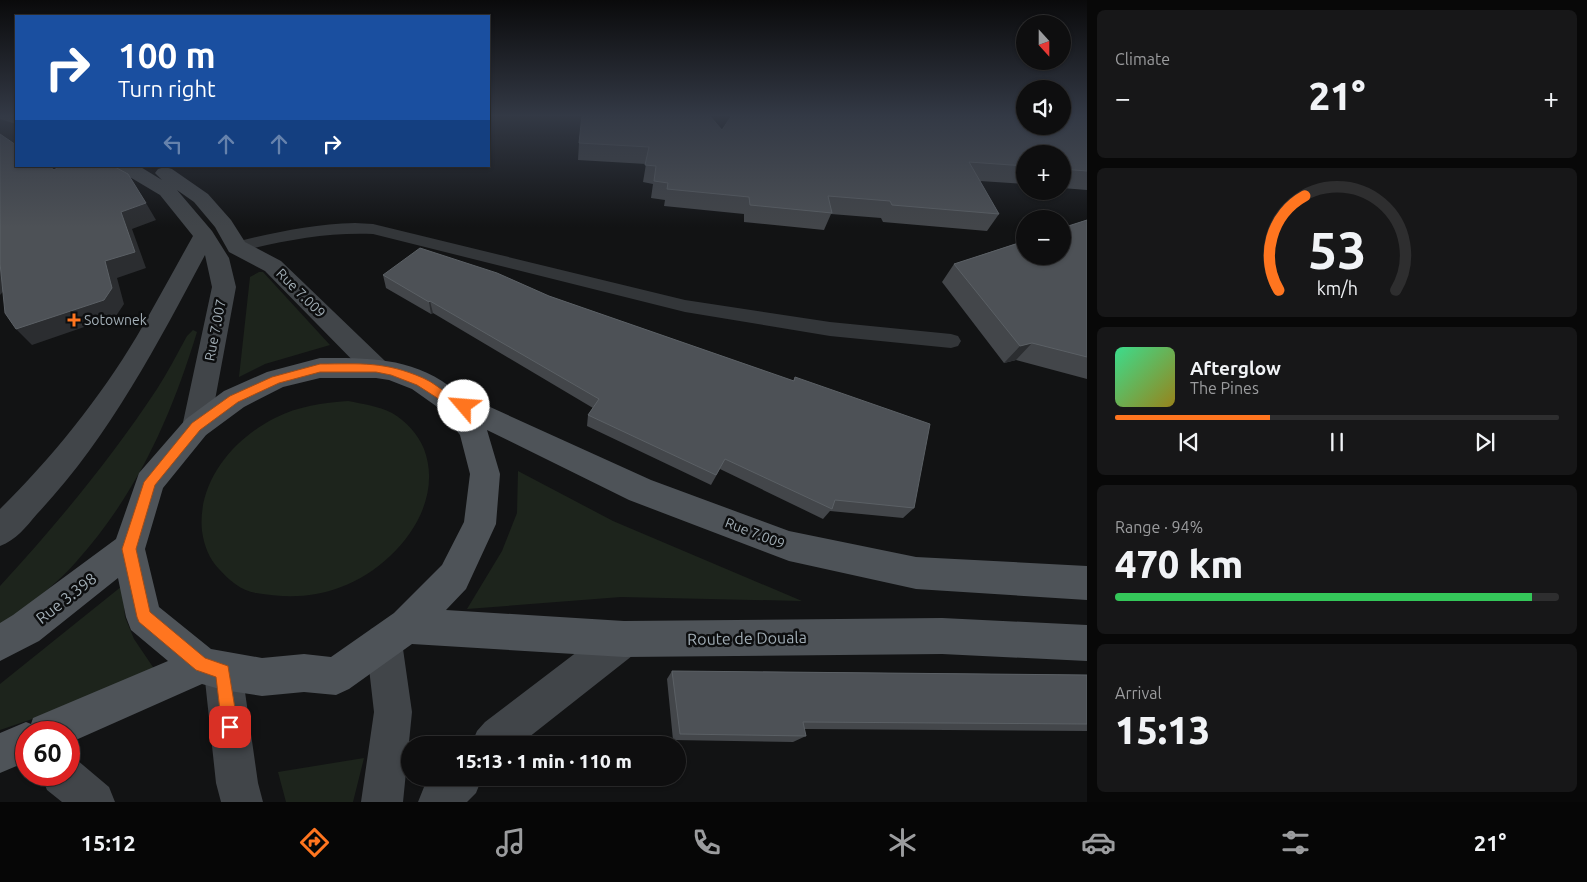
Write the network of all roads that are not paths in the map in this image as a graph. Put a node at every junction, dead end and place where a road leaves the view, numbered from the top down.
1 (127, 167) edge
2 (157, 167) edge
3 (204, 236) junction
4 (237, 248) junction
5 (951, 341) dead end
6 (376, 368) junction
7 (446, 398) junction
8 (196, 427) junction
9 (0, 531) edge
10 (129, 549) junction
11 (1087, 583) edge
12 (396, 634) junction
13 (624, 639) junction
14 (0, 643) edge
15 (1087, 643) edge
16 (212, 668) junction
17 (80, 721) edge
18 (499, 736) edge
19 (75, 786) edge
20 (454, 786) edge
21 (94, 802) edge
22 (242, 802) edge
23 (382, 802) edge
24 (439, 802) edge

1 - 3 main road
2 - 4 main road
3 - 8 main road, Rue 7.007
3 - 9 main road
4 - 5 lane
4 - 6 main road, Rue 7.009
6 - 7 main road
6 - 8 main road
7 - 11 main road, Rue 7.009
7 - 12 main road
8 - 10 main road
10 - 14 main road, Rue 3.398
10 - 16 main road
12 - 13 main road, Route de Douala
12 - 16 main road
12 - 23 main road
13 - 15 main road, Route de Douala
13 - 18 main road
16 - 17 main road
16 - 22 main road
19 - 21 main road
20 - 24 main road

